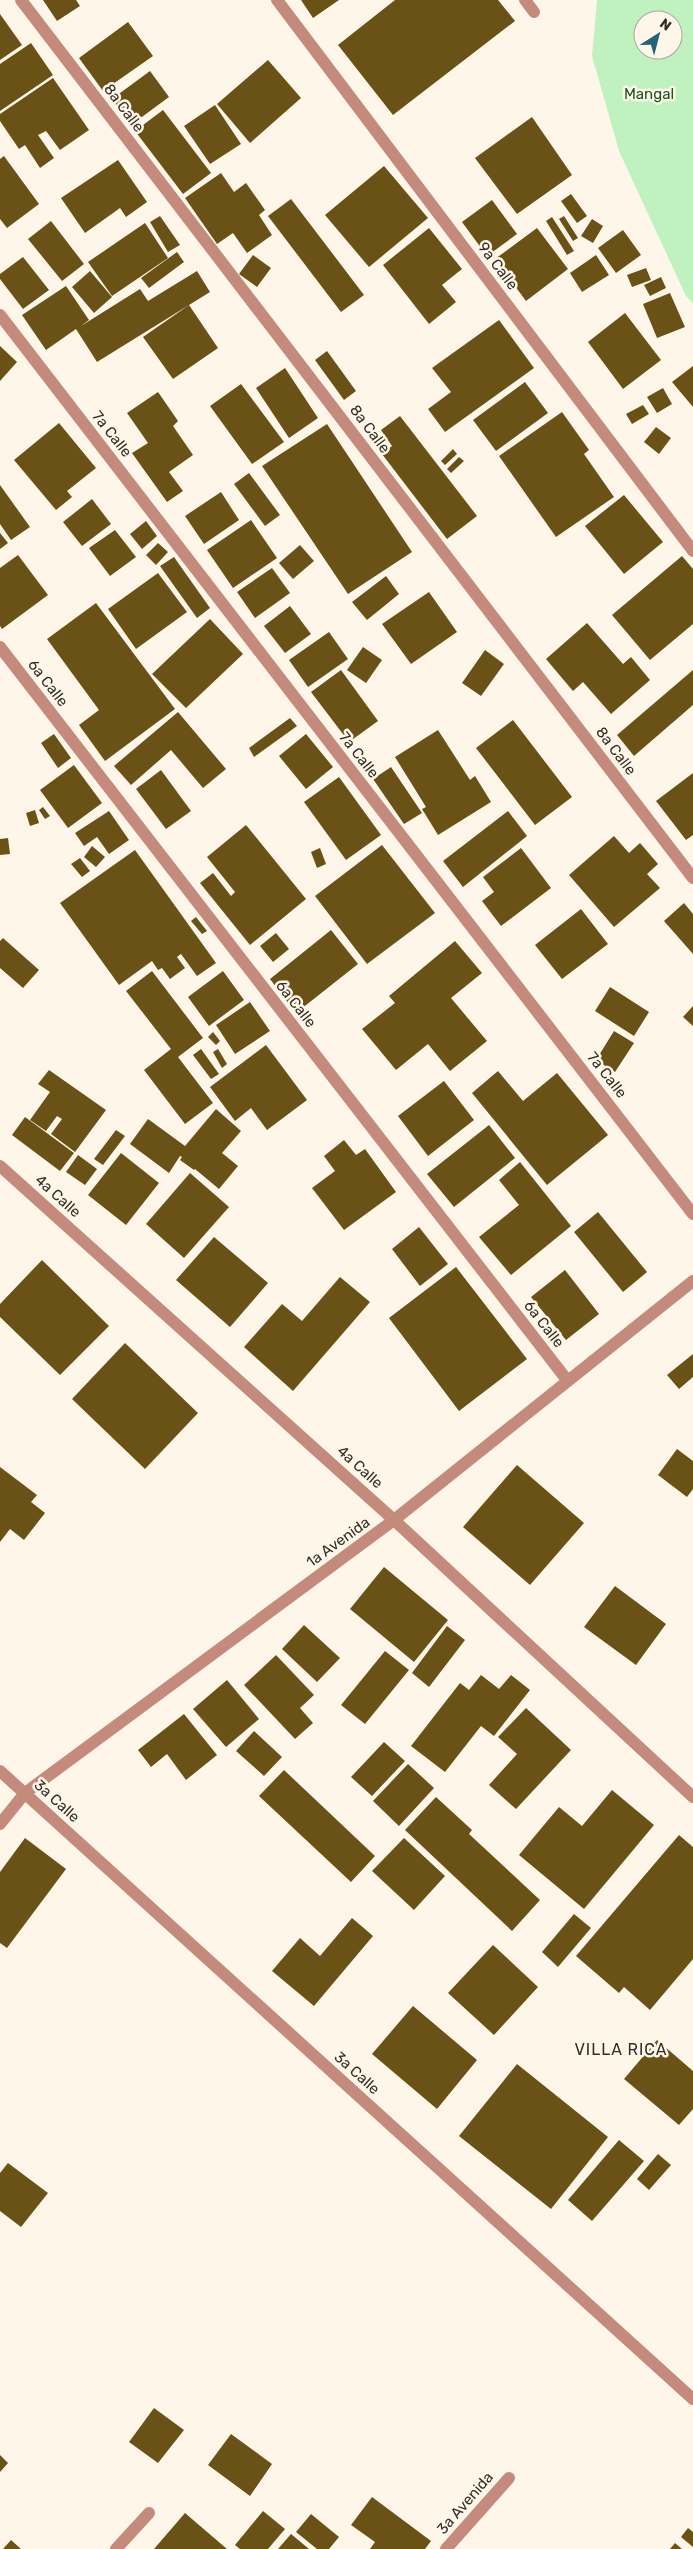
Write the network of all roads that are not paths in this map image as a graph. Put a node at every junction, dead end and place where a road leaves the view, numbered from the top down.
1 (21, 0) edge
2 (277, 0) edge
3 (525, 0) edge
4 (534, 12) dead end
5 (0, 315) edge
6 (693, 551) edge
7 (0, 647) edge
8 (693, 878) edge
9 (0, 1166) edge
10 (693, 1214) edge
11 (693, 1282) edge
12 (567, 1380) junction
13 (394, 1520) junction
14 (0, 1771) edge
15 (24, 1793) junction
16 (693, 1797) edge
17 (0, 1824) edge
18 (693, 2399) edge
19 (509, 2478) dead end
20 (149, 2513) dead end
21 (116, 2549) edge
22 (446, 2549) edge

1 - 8 street, 8a Calle
2 - 6 street, 9a Calle
3 - 4 street
5 - 10 street, 7a Calle
7 - 12 street, 6a Calle
9 - 13 street, 4a Calle
11 - 12 street, 1a Avenida
12 - 13 street, 1a Avenida
13 - 15 street, 1a Avenida
13 - 16 street, 4a Calle
14 - 15 street, 3a Calle
15 - 17 street, 1a Avenida
15 - 18 street, 3a Calle
19 - 22 street, 3a Avenida
20 - 21 street

